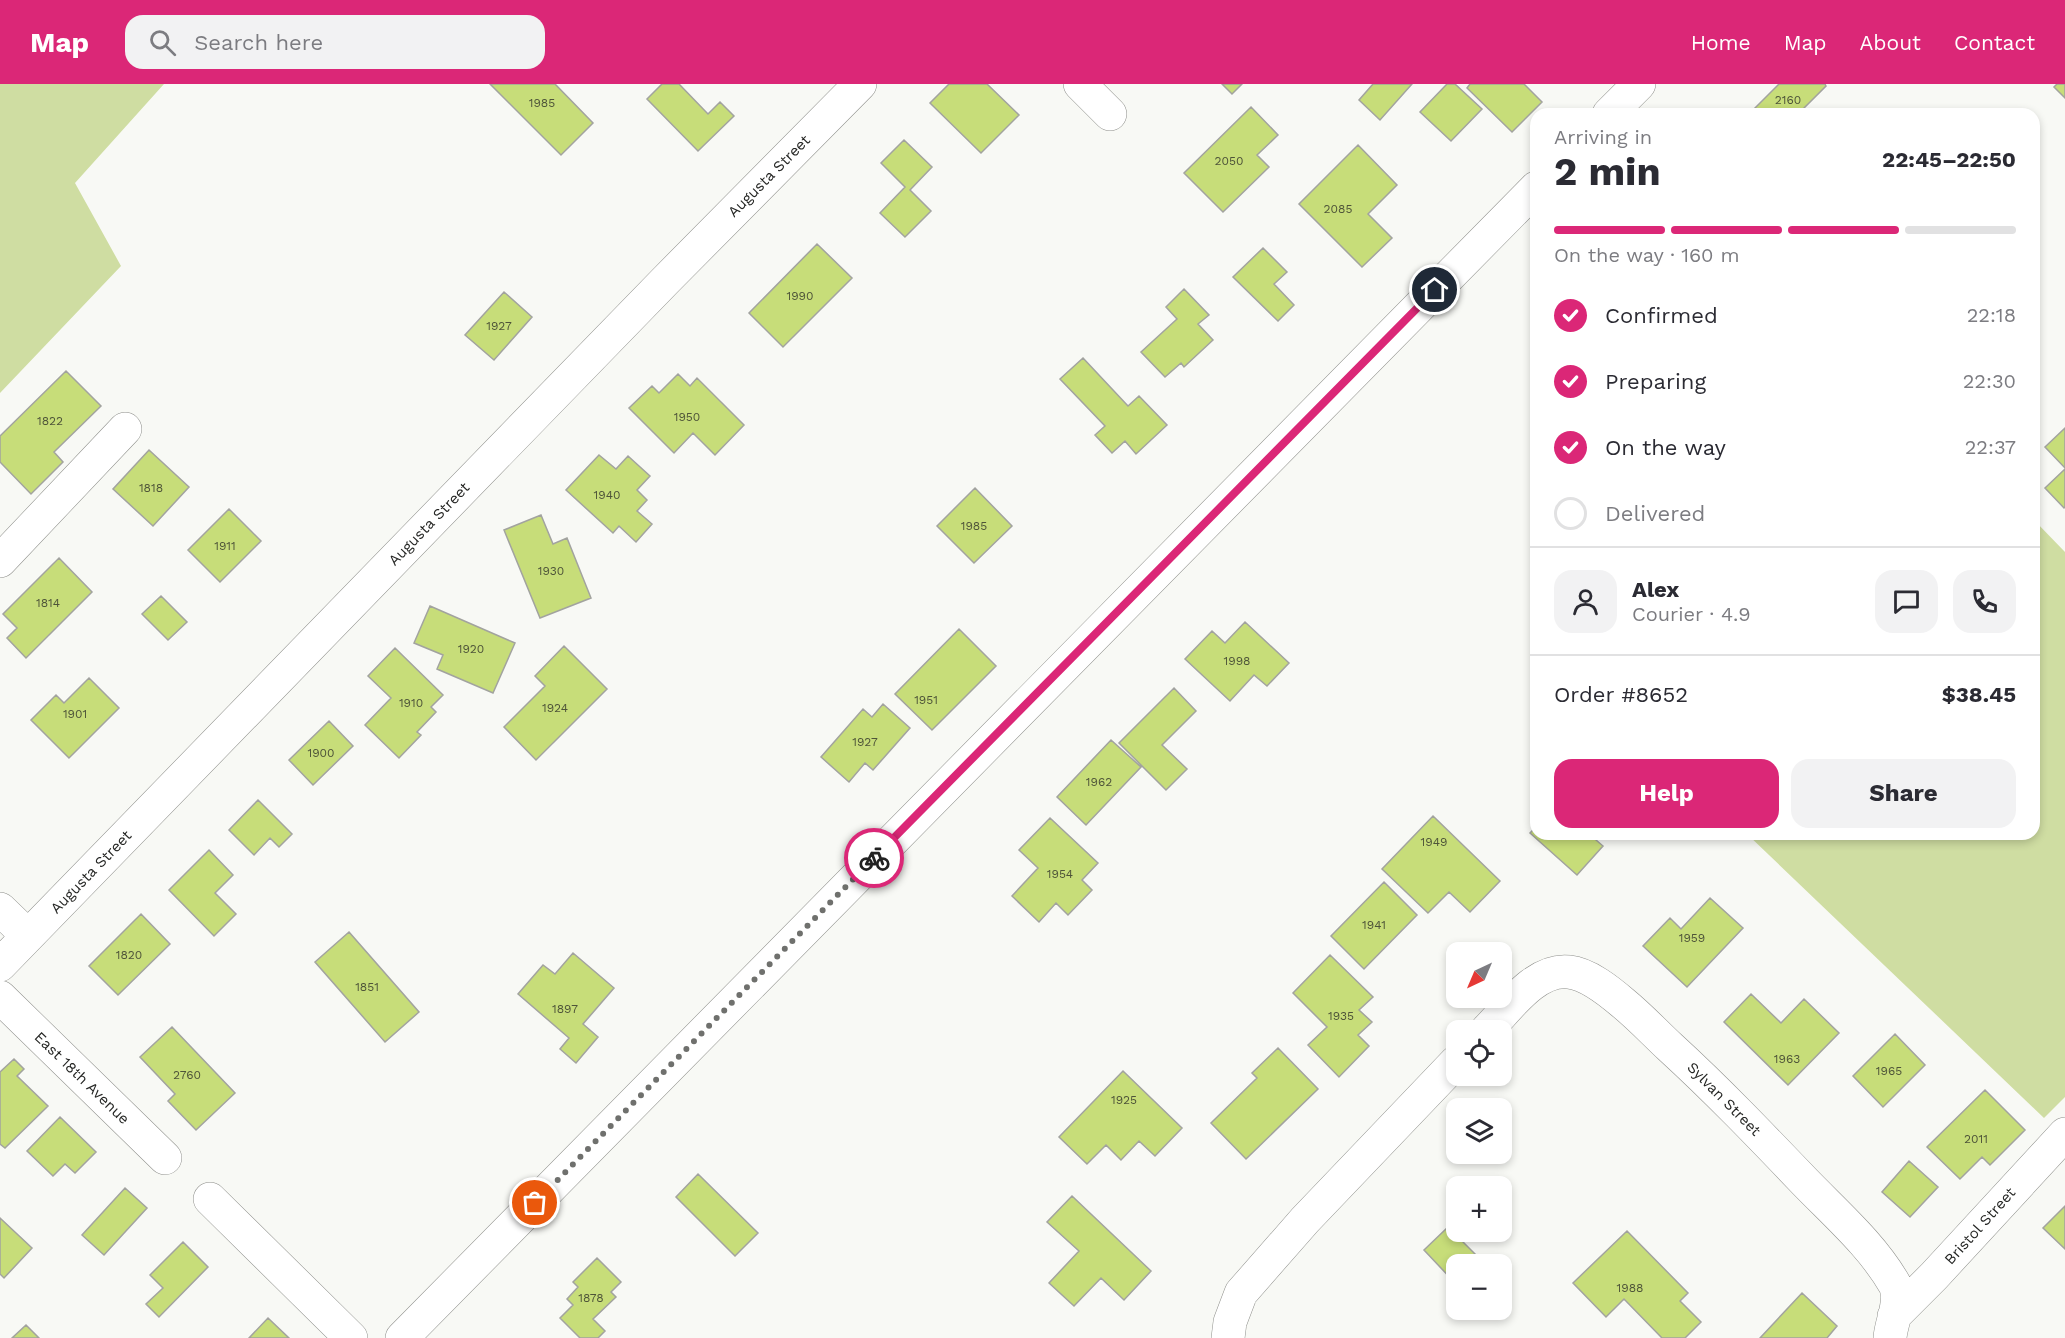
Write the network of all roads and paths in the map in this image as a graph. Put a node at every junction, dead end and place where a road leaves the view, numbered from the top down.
1 (860, 84) edge
2 (1080, 84) edge
3 (1639, 84) edge
4 (1615, 108) edge
5 (1110, 114) dead end
6 (1530, 194) edge
7 (124, 429) dead end
8 (0, 561) edge
9 (0, 909) edge
10 (28, 936) junction
11 (0, 965) edge
12 (0, 997) edge
13 (1497, 1020) edge
14 (1446, 1072) edge
15 (2065, 1134) edge
16 (165, 1158) dead end
17 (210, 1199) dead end
18 (1892, 1327) edge
19 (351, 1338) edge
20 (402, 1338) edge
21 (1228, 1338) edge

1 - 10 street, Augusta Street
2 - 5 street
3 - 4 street
6 - 20 street
7 - 8 street
9 - 10 street
10 - 11 street, Augusta Street
12 - 16 street, East 18th Avenue
13 - 18 street, Sylvan Street
14 - 21 street
15 - 18 street, Bristol Street
17 - 19 street

